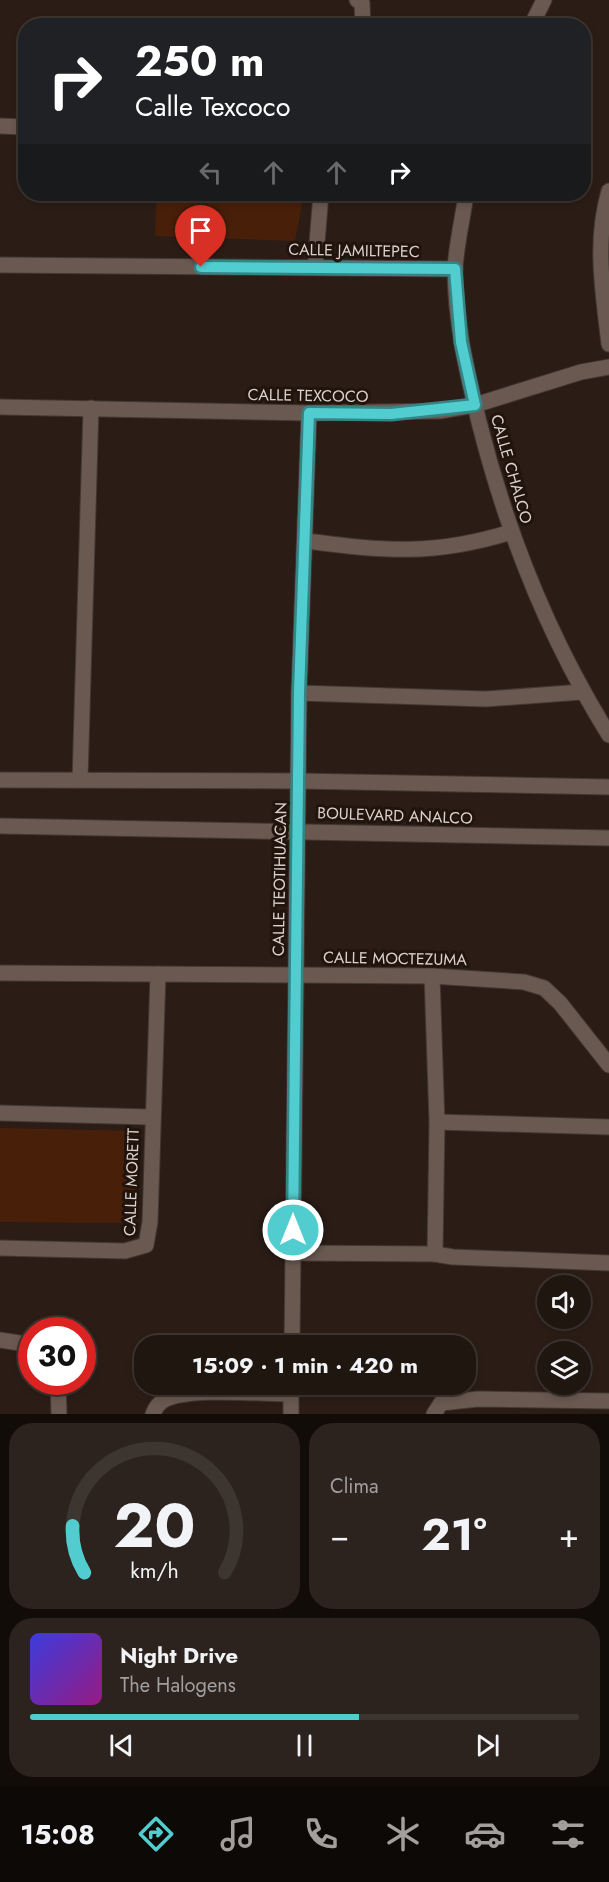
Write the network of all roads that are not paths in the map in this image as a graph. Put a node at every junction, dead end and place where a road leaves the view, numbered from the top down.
1 (357, 0) edge
2 (543, 0) edge
3 (363, 18) edge
4 (535, 18) edge
5 (0, 126) edge
6 (18, 127) edge
7 (609, 191) edge
8 (320, 201) edge
9 (465, 201) edge
10 (0, 265) edge
11 (315, 267) junction
12 (455, 269) junction
13 (609, 344) edge
14 (609, 367) edge
15 (475, 405) junction
16 (0, 406) edge
17 (91, 408) junction
18 (309, 413) junction
19 (511, 532) junction
20 (306, 540) junction
21 (582, 692) junction
22 (299, 693) junction
23 (609, 735) edge
24 (0, 780) edge
25 (80, 780) junction
26 (299, 781) junction
27 (609, 787) edge
28 (0, 826) edge
29 (298, 830) junction
30 (609, 838) edge
31 (0, 973) edge
32 (158, 974) junction
33 (295, 975) junction
34 (432, 976) junction
35 (609, 1065) edge
36 (0, 1113) edge
37 (152, 1117) junction
38 (437, 1122) junction
39 (609, 1127) edge
40 (0, 1248) edge
41 (293, 1253) junction
42 (435, 1254) junction
43 (609, 1263) edge
44 (292, 1335) edge
45 (0, 1340) edge
46 (18, 1343) edge
47 (58, 1395) edge
48 (185, 1395) edge
49 (291, 1395) edge
50 (609, 1401) edge
51 (59, 1414) edge
52 (153, 1414) edge
53 (291, 1414) edge
54 (434, 1414) edge

1 - 3 street
2 - 4 street
5 - 6 street
7 - 13 street
8 - 11 street
9 - 12 street, CALLE CHALCO
10 - 11 street, CALLE JAMILTEPEC
11 - 12 street, CALLE JAMILTEPEC
12 - 15 street, CALLE CHALCO
14 - 15 street, CALLE TEXCOCO
15 - 18 street, CALLE TEXCOCO
15 - 19 street, CALLE CHALCO
16 - 17 street, CALLE TEXCOCO
17 - 18 street, CALLE TEXCOCO
17 - 25 street
18 - 20 street, CALLE TEOTIHUACAN
19 - 20 street
19 - 21 street, CALLE CHALCO
20 - 22 street, CALLE TEOTIHUACAN
21 - 22 street
21 - 23 street, CALLE CHALCO
22 - 26 street, CALLE TEOTIHUACAN
24 - 25 street, BOULEVARD ANALCO
25 - 26 street, BOULEVARD ANALCO
26 - 27 street, BOULEVARD ANALCO
26 - 29 street, CALLE TEOTIHUACAN
28 - 29 street, BOULEVARD ANALCO
29 - 30 street, BOULEVARD ANALCO
29 - 33 street, CALLE TEOTIHUACAN
31 - 32 street, CALLE MOCTEZUMA
32 - 33 street, CALLE MOCTEZUMA
32 - 37 street, CALLE MORETT
33 - 34 street, CALLE MOCTEZUMA
33 - 41 street, CALLE TEOTIHUACAN
34 - 35 street, CALLE MOCTEZUMA
34 - 38 street
36 - 37 street
37 - 40 street, CALLE MORETT
38 - 39 street
38 - 42 street
41 - 42 street
41 - 44 street, CALLE TEOTIHUACAN
42 - 43 street
45 - 46 street
47 - 51 street
48 - 52 street
49 - 53 street
50 - 54 street

